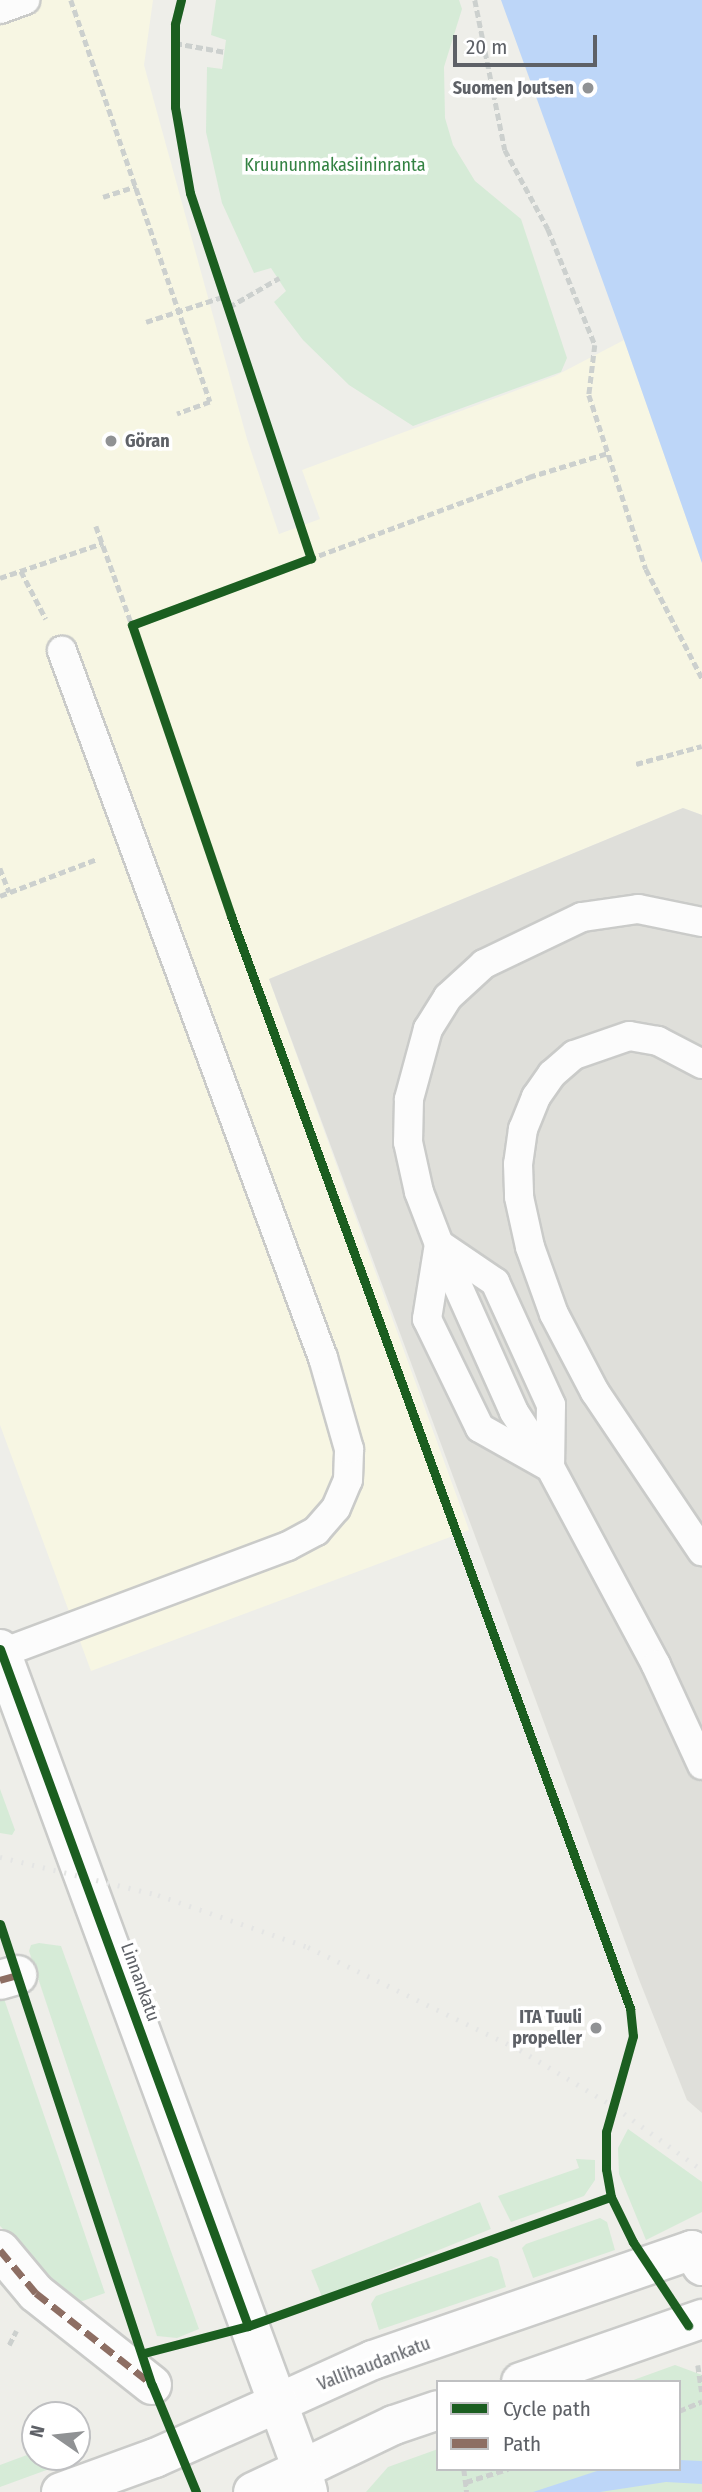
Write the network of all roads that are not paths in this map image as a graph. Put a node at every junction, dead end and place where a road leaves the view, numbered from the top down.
1 (25, 0) edge
2 (0, 9) edge
3 (62, 651) road end
4 (702, 922) edge
5 (702, 1064) edge
6 (439, 1244) junction
7 (550, 1467) junction
8 (702, 1551) edge
9 (1, 1651) edge
10 (702, 1765) edge
11 (0, 2250) edge
12 (699, 2254) edge
13 (702, 2319) edge
14 (527, 2380) edge
15 (152, 2385) dead end
16 (278, 2403) junction
17 (436, 2411) edge
18 (305, 2481) edge
19 (61, 2492) edge
20 (253, 2492) edge

1 - 2 lane
3 - 9 lane
4 - 6 lane
5 - 8 lane
6 - 7 lane
6 - 7 lane
6 - 7 lane
7 - 10 lane
9 - 16 street, Linnankatu
11 - 15 street
12 - 16 street, Vallihaudankatu
13 - 14 street
16 - 18 street, Linnankatu
16 - 19 street, Vallihaudankatu
17 - 18 street
18 - 20 street

